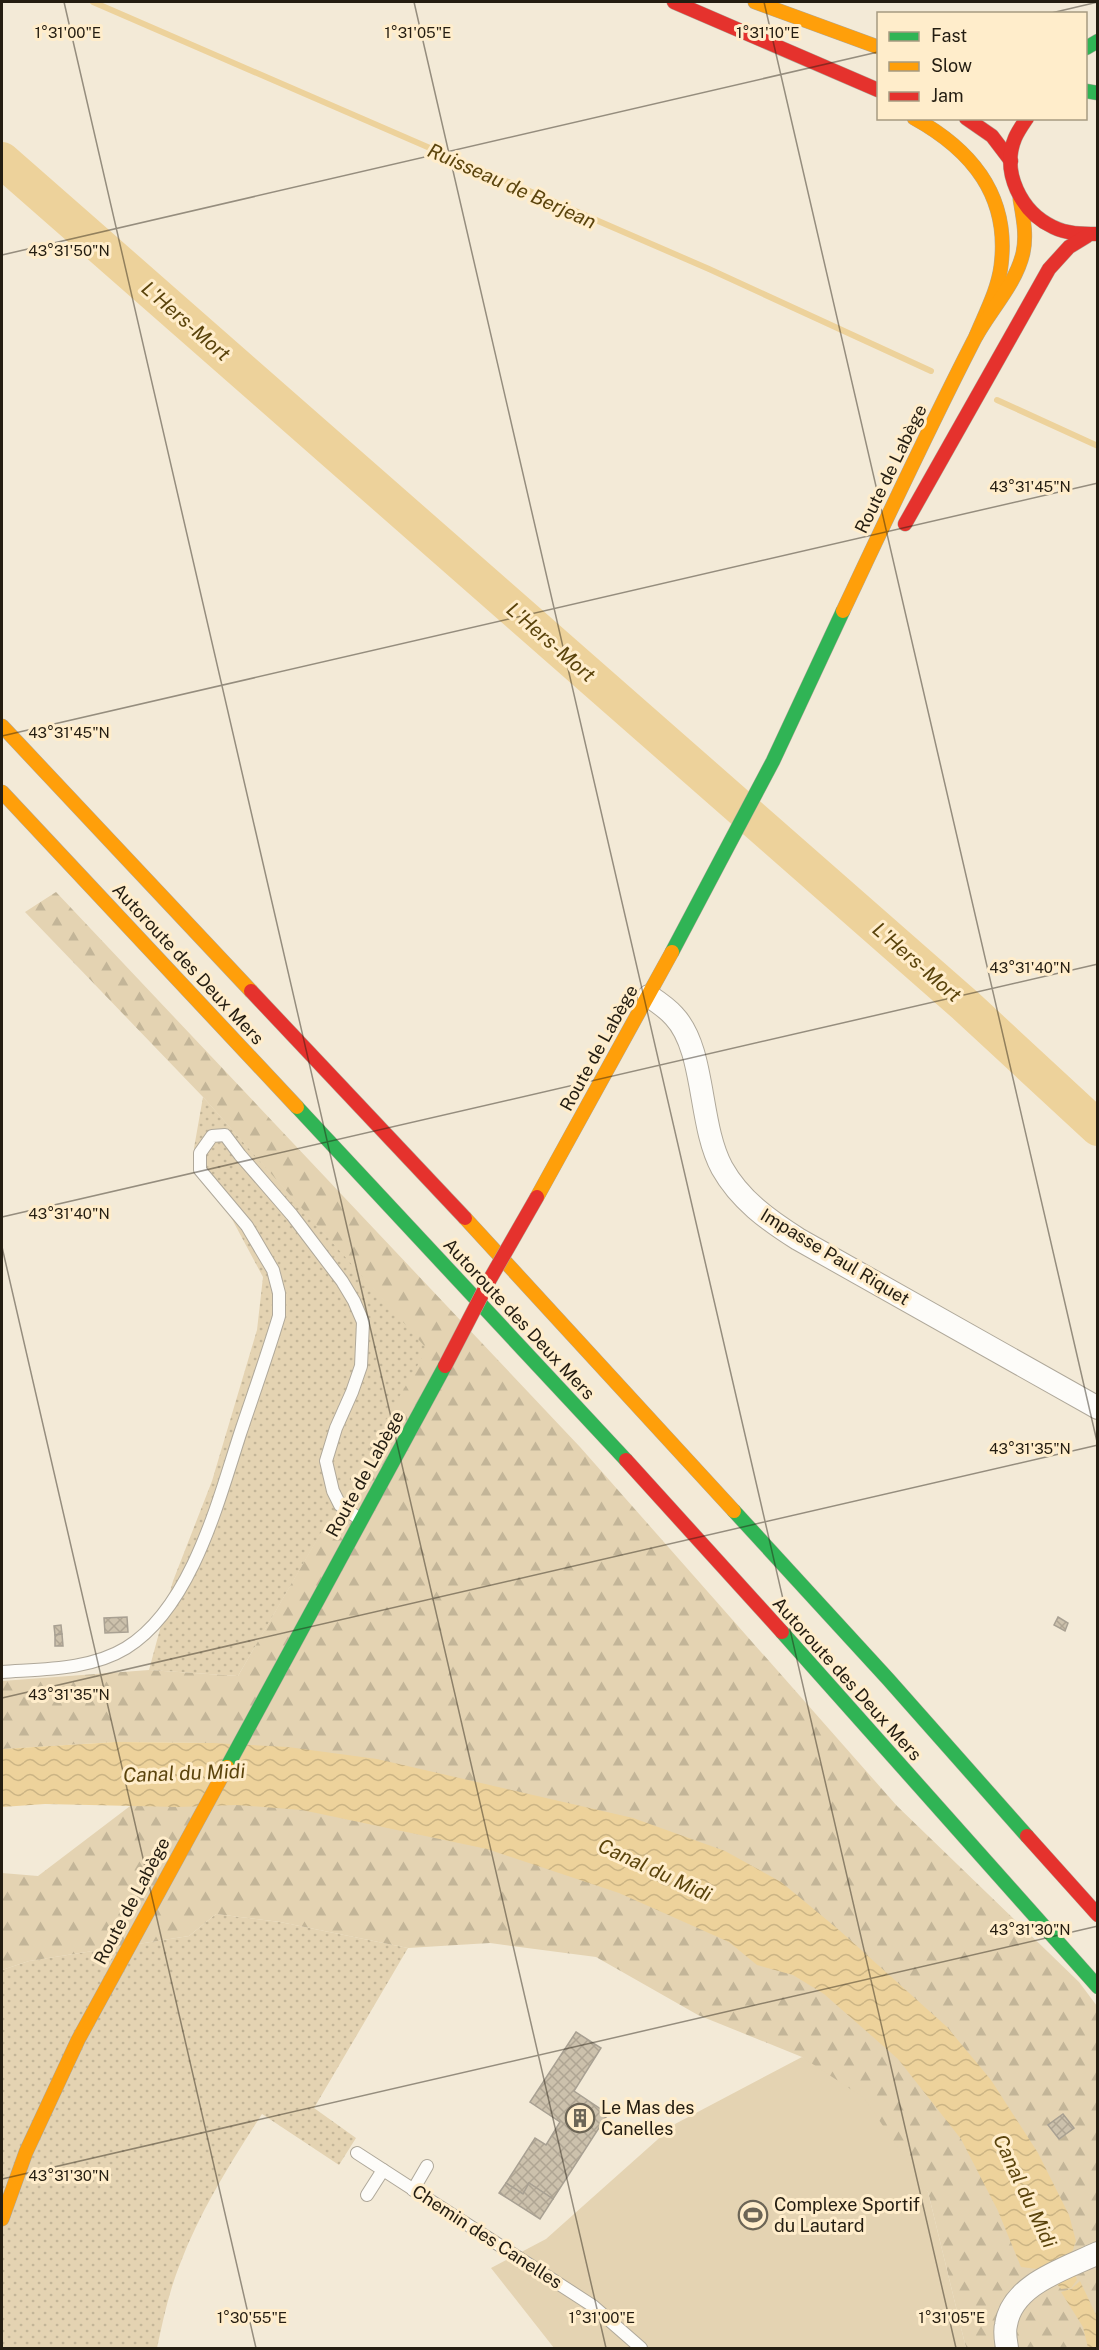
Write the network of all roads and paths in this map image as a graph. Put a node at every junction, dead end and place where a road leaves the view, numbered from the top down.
1 (674, 2) edge
2 (755, 2) edge
3 (844, 35) junction
4 (877, 35) edge
5 (877, 46) edge
6 (877, 89) edge
7 (918, 120) edge
8 (969, 120) edge
9 (1026, 120) edge
10 (1011, 161) junction
11 (1020, 199) junction
12 (1092, 235) edge
13 (976, 336) junction
14 (898, 538) dead end
15 (868, 589) dead end
16 (2, 726) edge
17 (774, 758) junction
18 (2, 792) edge
19 (649, 996) junction
20 (1098, 1408) edge
21 (361, 1521) junction
22 (2, 1672) edge
23 (1098, 1915) edge
24 (1098, 1986) edge
25 (357, 2153) dead end
26 (427, 2166) dead end
27 (383, 2170) junction
28 (413, 2190) junction
29 (367, 2195) dead end
30 (2, 2218) edge
31 (1089, 2257) edge
32 (641, 2349) edge
33 (1007, 2349) edge

1 - 6 main road
2 - 3 main road
3 - 4 main road
3 - 5 main road
7 - 13 main road
8 - 10 main road
9 - 10 main road
10 - 11 main road, Route de Labège
11 - 12 main road
11 - 13 main road, Route de Labège
12 - 14 main road, Route de Labège
13 - 17 main road, Route de Labège
15 - 17 main road, Route de Labège
16 - 23 main road, Autoroute des Deux Mers
17 - 19 main road, Route de Labège
18 - 24 main road, Autoroute des Deux Mers
19 - 20 street, Impasse Paul Riquet
19 - 21 main road, Route de Labège, bridge
21 - 22 lane
21 - 30 main road, Route de Labège
25 - 27 lane, Chemin des Canelles
26 - 28 lane
27 - 28 lane, Chemin des Canelles
27 - 29 lane
28 - 32 lane, Chemin des Canelles
31 - 33 street

